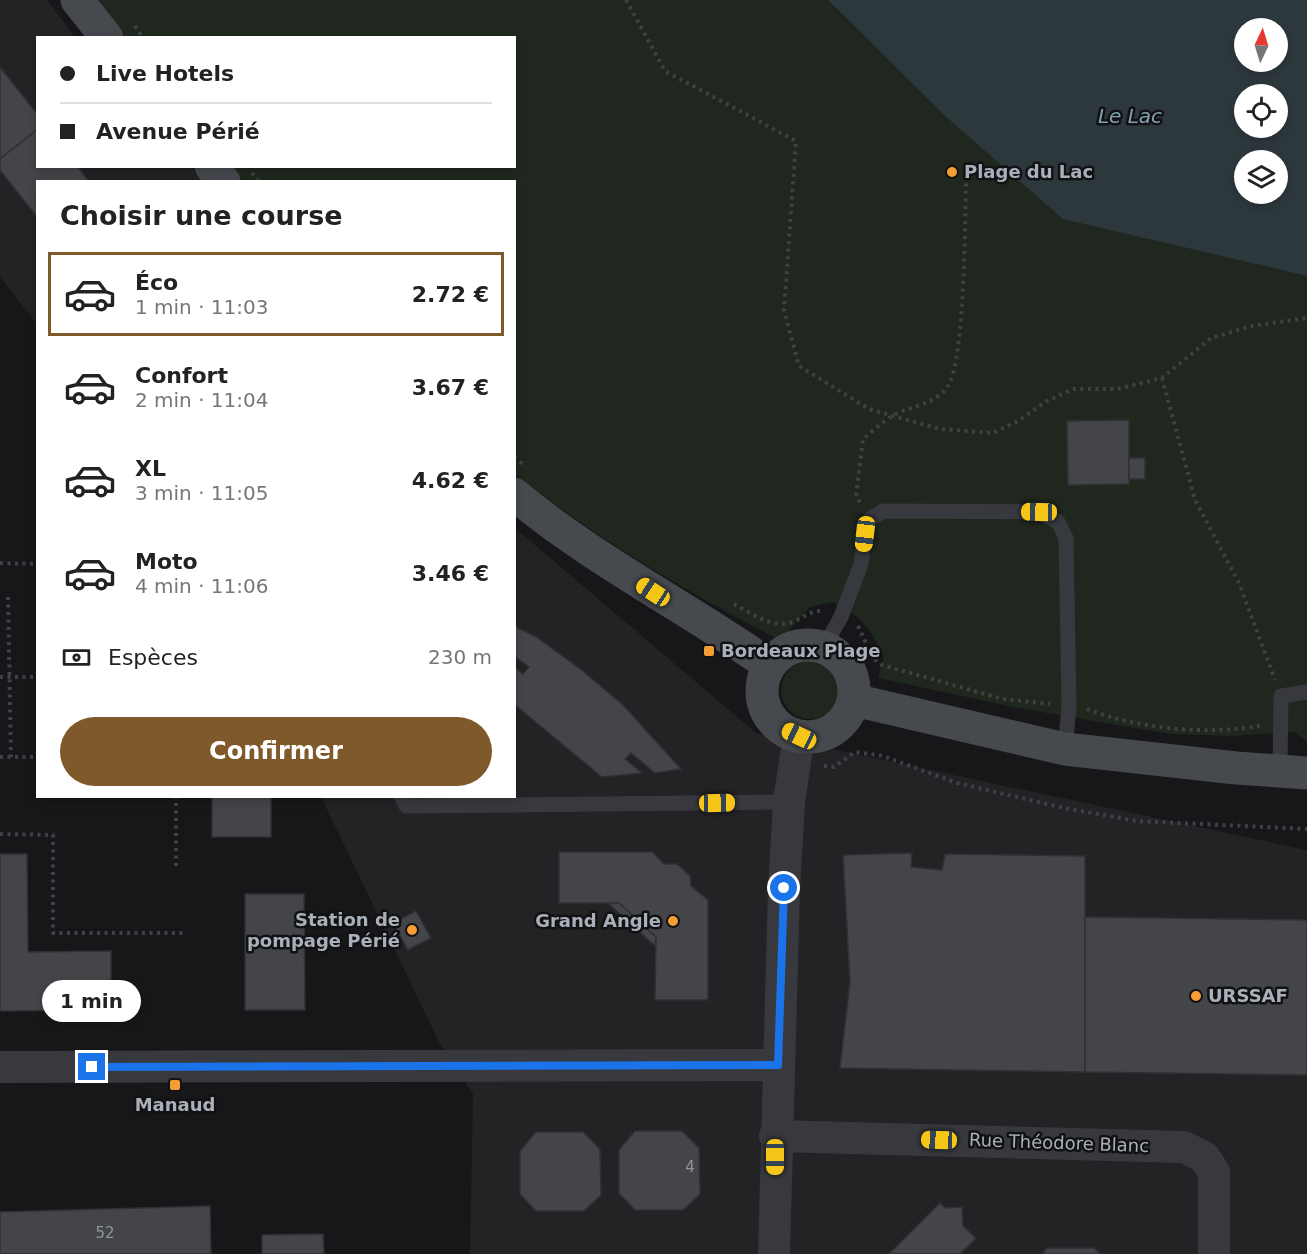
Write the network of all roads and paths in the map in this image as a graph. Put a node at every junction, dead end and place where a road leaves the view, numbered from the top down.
1 (77, 0) edge
2 (626, 0) edge
3 (105, 36) edge
4 (213, 168) edge
5 (222, 180) edge
6 (966, 180) dead end
7 (1307, 318) edge
8 (1162, 378) junction
9 (892, 416) junction
10 (516, 463) edge
11 (522, 482) edge
12 (870, 519) junction
13 (0, 563) edge
14 (36, 564) edge
15 (8, 597) dead end
16 (730, 602) dead end
17 (841, 617) junction
18 (824, 647) junction
19 (769, 665) junction
20 (0, 677) edge
21 (8, 677) junction
22 (36, 677) edge
23 (1307, 692) edge
24 (1281, 696) junction
25 (854, 700) junction
26 (1069, 707) junction
27 (1281, 722) junction
28 (799, 736) junction
29 (1065, 748) junction
30 (0, 757) edge
31 (11, 757) junction
32 (36, 757) edge
33 (814, 765) dead end
34 (1294, 771) edge
35 (176, 798) edge
36 (401, 798) edge
37 (789, 802) junction
38 (1307, 829) edge
39 (0, 834) edge
40 (176, 866) dead end
41 (184, 933) dead end
42 (778, 1065) junction
43 (0, 1067) edge
44 (776, 1136) junction
45 (774, 1254) edge
46 (1214, 1254) edge

1 - 3 main road
2 - 9 path
4 - 5 main road
6 - 9 path
7 - 8 path
8 - 9 path
8 - 24 path
9 - 12 path
10 - 11 path
11 - 19 main road
12 - 17 lane
12 - 26 lane
13 - 14 path
15 - 21 path
16 - 17 path
17 - 18 lane
17 - 26 path
18 - 19 main road
18 - 25 main road
19 - 28 main road
20 - 21 path
21 - 22 path
21 - 31 path
23 - 24 lane
24 - 27 lane
25 - 28 main road
25 - 29 main road
26 - 27 path
26 - 29 lane
27 - 34 lane
28 - 37 street
29 - 34 main road
30 - 31 path
31 - 32 path
33 - 38 path
35 - 40 path
36 - 37 lane
37 - 42 street
39 - 41 path
42 - 43 street
42 - 44 street
44 - 45 street
44 - 46 street, Rue Théodore Blanc

